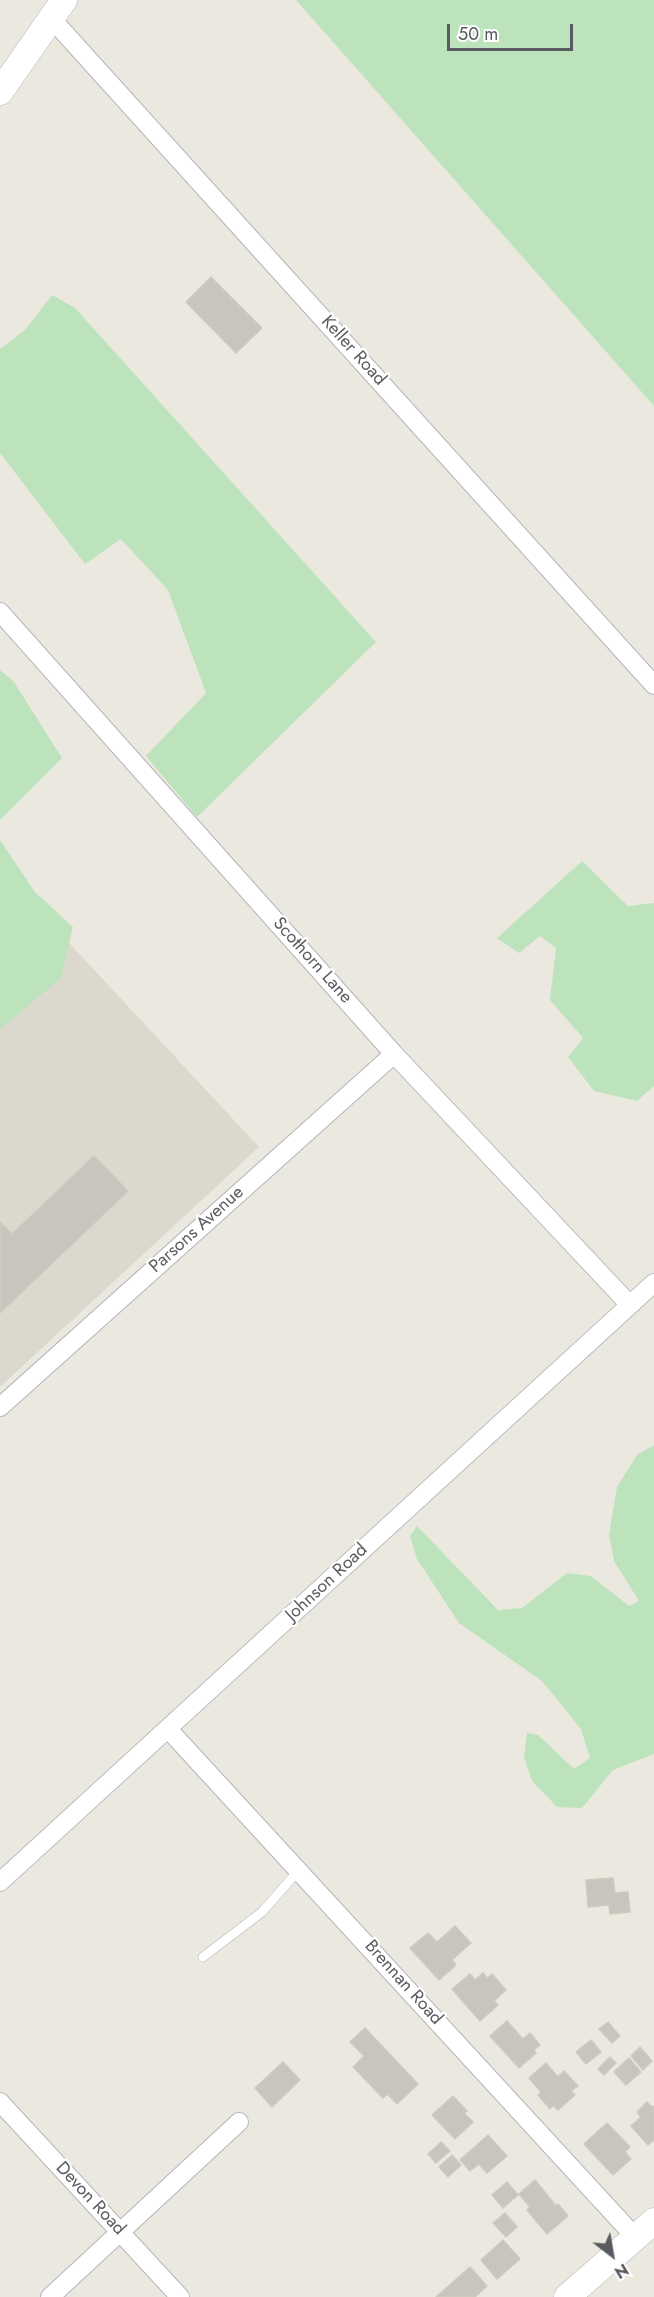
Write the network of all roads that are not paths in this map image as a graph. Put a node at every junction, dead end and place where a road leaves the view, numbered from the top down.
1 (58, 9) edge
2 (0, 93) edge
3 (0, 612) edge
4 (654, 685) edge
5 (394, 1054) junction
6 (654, 1283) edge
7 (630, 1305) junction
8 (0, 1406) edge
9 (168, 1729) junction
10 (299, 1870) junction
11 (0, 1882) edge
12 (203, 1957) dead end
13 (0, 2102) edge
14 (239, 2122) dead end
15 (645, 2229) edge
16 (120, 2232) junction
17 (572, 2295) edge
18 (50, 2297) edge
19 (180, 2297) edge

1 - 2 street
1 - 4 street, Keller Road
3 - 5 street, Scothorn Lane
5 - 7 street, Scothorn Lane
5 - 8 street, Parsons Avenue
6 - 7 street, Johnson Road
7 - 9 street, Johnson Road
9 - 10 street, Brennan Road
9 - 11 street, Johnson Road
10 - 12 lane
10 - 15 street, Brennan Road
13 - 16 street, Devon Road
14 - 16 street
15 - 17 street
16 - 18 street
16 - 19 street, Devon Road

